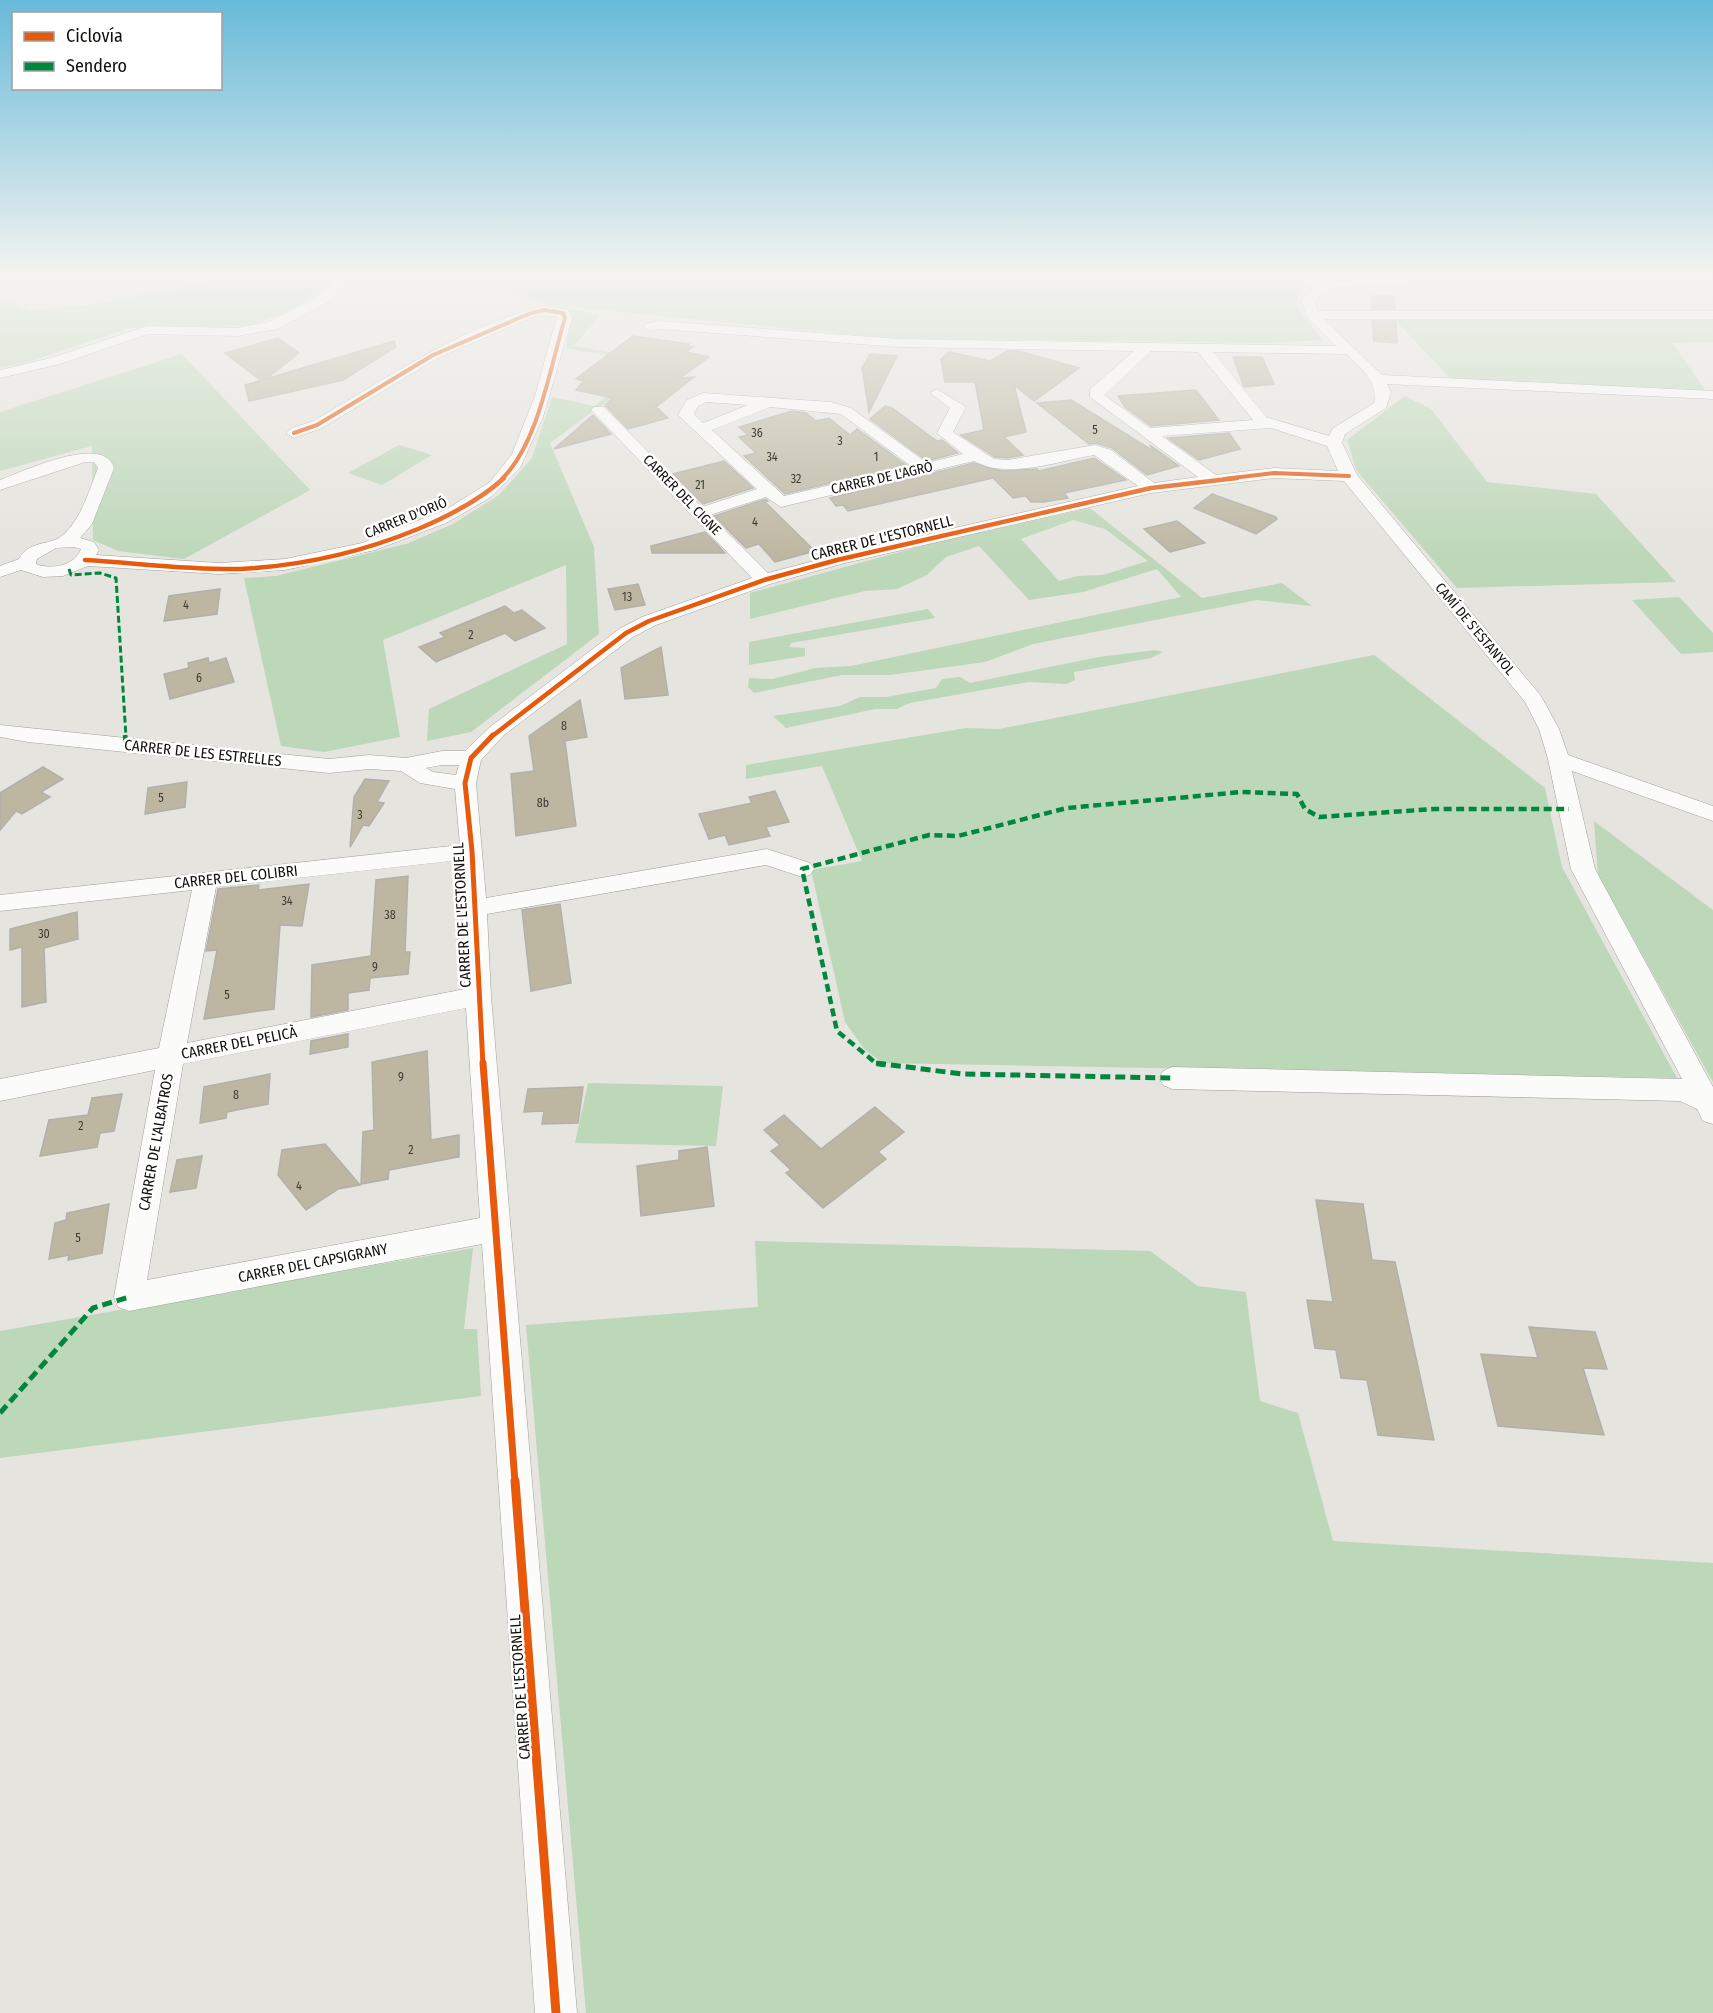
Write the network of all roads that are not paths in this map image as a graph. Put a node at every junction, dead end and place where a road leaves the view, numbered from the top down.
1 (17, 370) edge
2 (409, 370) edge
3 (548, 370) edge
4 (1121, 370) edge
5 (1219, 370) edge
6 (1370, 370) edge
7 (0, 374) edge
8 (1378, 379) junction
9 (937, 393) dead end
10 (1713, 395) edge
11 (771, 401) junction
12 (599, 410) dead end
13 (1268, 424) junction
14 (701, 429) junction
15 (294, 433) dead end
16 (1146, 433) junction
17 (1334, 443) junction
18 (976, 456) junction
19 (924, 468) junction
20 (1349, 476) junction
21 (1212, 480) junction
22 (0, 485) edge
23 (1150, 488) junction
24 (769, 491) junction
25 (699, 513) junction
26 (66, 542) junction
27 (85, 560) junction
28 (26, 562) junction
29 (0, 572) edge
30 (764, 580) junction
31 (0, 731) edge
32 (28, 736) junction
33 (0, 737) edge
34 (1558, 759) junction
35 (468, 770) junction
36 (1713, 814) edge
37 (472, 851) junction
38 (802, 869) dead end
39 (206, 881) junction
40 (0, 903) edge
41 (475, 908) junction
42 (478, 996) junction
43 (171, 1056) junction
44 (1172, 1078) dead end
45 (0, 1090) edge
46 (1711, 1105) edge
47 (496, 1228) junction
48 (129, 1297) joint
49 (556, 2013) edge

1 - 7 street
2 - 15 street, CARRER D'ORIÓ
3 - 27 street, CARRER D'ORIÓ
4 - 16 street
5 - 13 street
6 - 8 street
8 - 10 street
8 - 17 street
9 - 18 street
11 - 14 street
11 - 14 street
11 - 19 street
12 - 25 street, CARRER DEL CIGNE
13 - 16 street
13 - 17 street
14 - 24 street, CARRER DE L'AGRÒ
16 - 21 street
17 - 20 street, CAMÍ DE S'ESTANYOL
18 - 19 street, CARRER DE L'AGRÒ
18 - 23 street
19 - 24 street, CARRER DE L'AGRÒ
20 - 21 street, CARRER DE L'ESTORNELL
20 - 34 street, CAMÍ DE S'ESTANYOL
21 - 23 street, CARRER DE L'ESTORNELL
22 - 26 street
23 - 30 street, CARRER DE L'ESTORNELL
24 - 25 street
25 - 30 street, CARRER DEL CIGNE
26 - 27 street
26 - 28 street
27 - 28 street
28 - 29 street
30 - 35 street, CARRER DE L'ESTORNELL
31 - 32 street, CARRER DE LES ESTRELLES
32 - 33 street
32 - 35 street, CARRER DE LES ESTRELLES
34 - 36 street
34 - 46 street, CAMÍ DE S'ESTANYOL
35 - 37 street, CARRER DE L'ESTORNELL
37 - 39 street, CARRER DEL COLIBRI
37 - 41 street, CARRER DE L'ESTORNELL
38 - 41 street
39 - 40 street, CARRER DEL COLIBRI
39 - 43 street, CARRER DE L'ALBATROS
41 - 42 street, CARRER DE L'ESTORNELL
42 - 43 street, CARRER DEL PELICÀ
42 - 47 street, CARRER DE L'ESTORNELL
43 - 45 street, CARRER DEL PELICÀ
43 - 48 street, CARRER DE L'ALBATROS
44 - 46 street
47 - 48 street, CARRER DEL CAPSIGRANY
47 - 49 street, CARRER DE L'ESTORNELL

